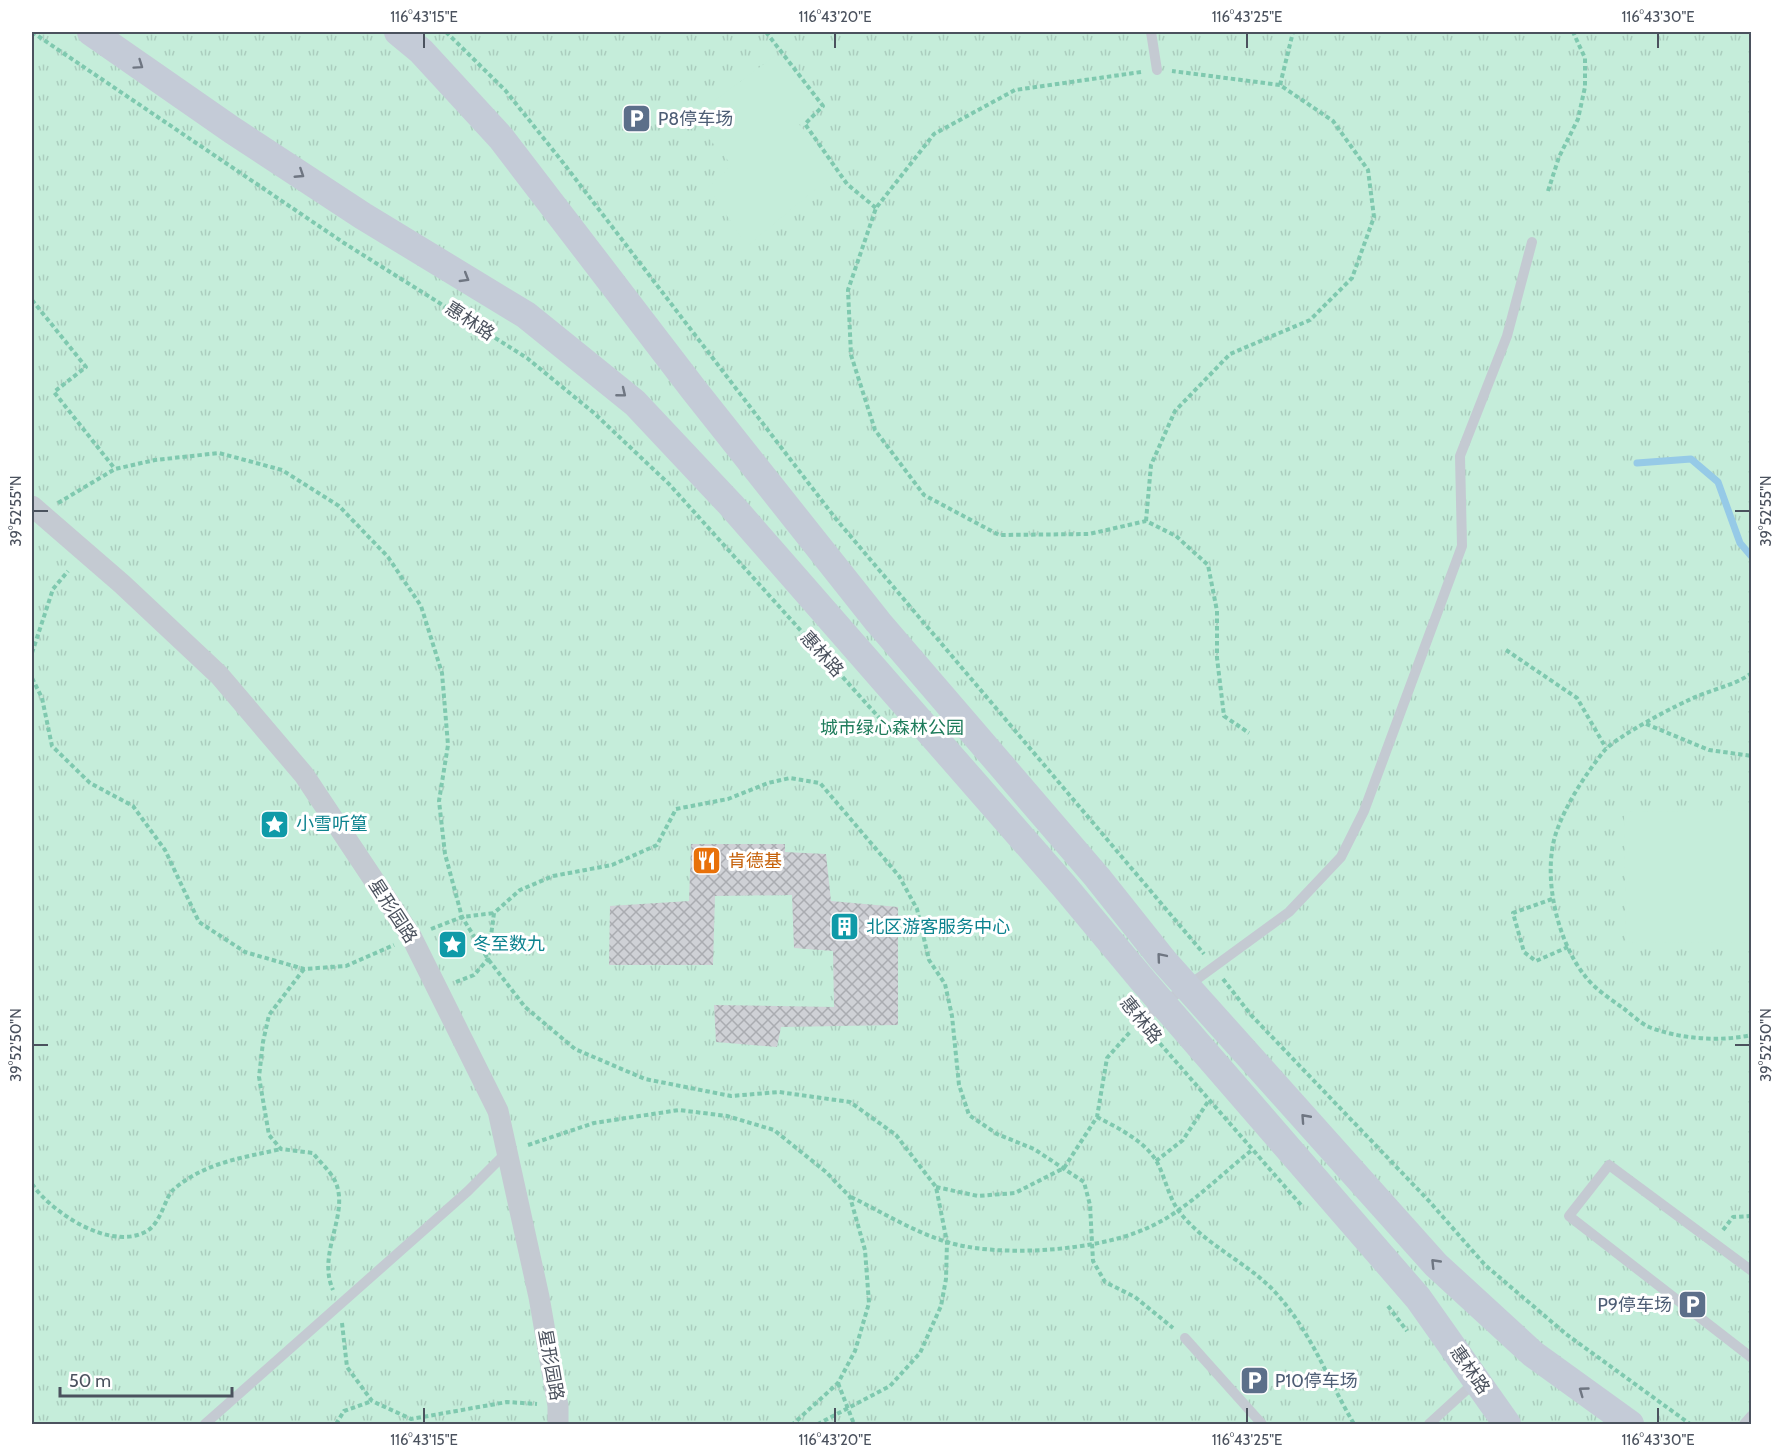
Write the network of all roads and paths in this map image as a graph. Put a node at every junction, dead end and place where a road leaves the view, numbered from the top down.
1 (32, 32) edge
2 (91, 32) edge
3 (398, 32) edge
4 (446, 32) edge
5 (766, 32) edge
6 (1151, 32) edge
7 (1293, 32) edge
8 (1573, 32) edge
9 (1157, 69) junction
10 (1280, 85) junction
11 (1548, 191) dead end
12 (876, 208) junction
13 (1532, 242) dead end
14 (32, 300) edge
15 (116, 469) junction
16 (37, 510) edge
17 (1146, 521) junction
18 (68, 571) dead end
19 (1506, 650) dead end
20 (32, 653) edge
21 (1752, 673) edge
22 (32, 678) edge
23 (1645, 724) junction
24 (890, 729) dead end
25 (1249, 733) dead end
26 (1606, 748) junction
27 (1752, 756) edge
28 (1552, 899) junction
29 (494, 913) junction
30 (462, 917) junction
31 (411, 936) junction
32 (1568, 947) junction
33 (488, 958) junction
34 (1214, 966) junction
35 (304, 969) junction
36 (1187, 987) junction
37 (438, 988) junction
38 (1152, 1012) junction
39 (1752, 1035) edge
40 (1209, 1100) junction
41 (1097, 1117) junction
42 (281, 1149) junction
43 (1252, 1150) junction
44 (507, 1152) junction
45 (1156, 1161) junction
46 (1064, 1168) junction
47 (32, 1184) edge
48 (936, 1186) junction
49 (850, 1197) junction
50 (1178, 1209) junction
51 (1306, 1212) dead end
52 (1752, 1216) edge
53 (947, 1242) junction
54 (1713, 1242) junction
55 (1094, 1245) junction
56 (1752, 1271) edge
57 (1381, 1296) dead end
58 (339, 1305) junction
59 (1409, 1333) dead end
60 (1185, 1338) joint
61 (1752, 1358) edge
62 (1477, 1380) junction
63 (838, 1383) junction
64 (372, 1401) junction
65 (848, 1408) junction
66 (558, 1415) edge
67 (1752, 1415) edge
68 (411, 1419) junction
69 (205, 1425) edge
70 (336, 1425) edge
71 (418, 1425) edge
72 (794, 1425) edge
73 (818, 1425) edge
74 (854, 1425) edge
75 (1262, 1425) edge
76 (1354, 1425) edge
77 (1429, 1425) edge
78 (1507, 1425) edge
79 (1630, 1425) edge
80 (1690, 1425) edge
81 (1744, 1425) edge

1 - 24 path, 惠林路
2 -> 38 main road, 惠林路
36 -> 3 main road
4 - 34 path
5 - 12 path
6 - 9 lane
7 - 10 path
8 - 11 path
9 - 10 path
9 - 12 path
10 - 17 path
12 - 17 path
13 - 34 lane
14 - 15 path
15 - 16 path
15 - 30 path
16 - 31 street, 星形园路
17 - 25 path
18 - 20 path
19 - 26 path
21 - 23 path
22 - 35 path
23 - 26 path
23 - 27 path
26 - 28 path
28 - 32 path
28 - 32 path
29 - 30 path
29 - 33 path
29 - 46 path
30 - 31 path
30 - 33 path
31 - 35 path
31 - 37 street, 星形园路
32 - 39 path
33 - 37 path
33 - 48 path
34 - 36 lane
34 - 80 path
35 - 42 path
36 - 38 lane
79 -> 36 main road
37 - 44 street, 星形园路
38 - 40 path, 惠林路
38 - 41 path
38 - 62 main road, 惠林路
40 - 43 path, 惠林路
40 - 45 path
41 - 45 path
41 - 46 path
42 - 47 path
42 - 58 path
43 - 50 path
43 - 51 path, 惠林路
44 - 49 path
44 - 58 lane
44 - 66 street, 星形园路
45 - 50 path
46 - 48 path
46 - 55 path
48 - 53 path
49 - 53 path
49 - 63 path
50 - 55 path
50 - 76 path
52 - 54 path
53 - 55 path
53 - 65 path
54 - 56 lane
54 - 61 lane
55 - 60 path
57 - 59 path
58 - 64 path
58 - 69 lane
60 - 75 lane
62 - 77 lane
62 - 78 main road, 惠林路
63 - 65 path
63 - 72 path
64 - 68 path
64 - 70 path
65 - 73 path
65 - 74 path
66 - 68 path
67 - 81 lane
68 - 71 path

